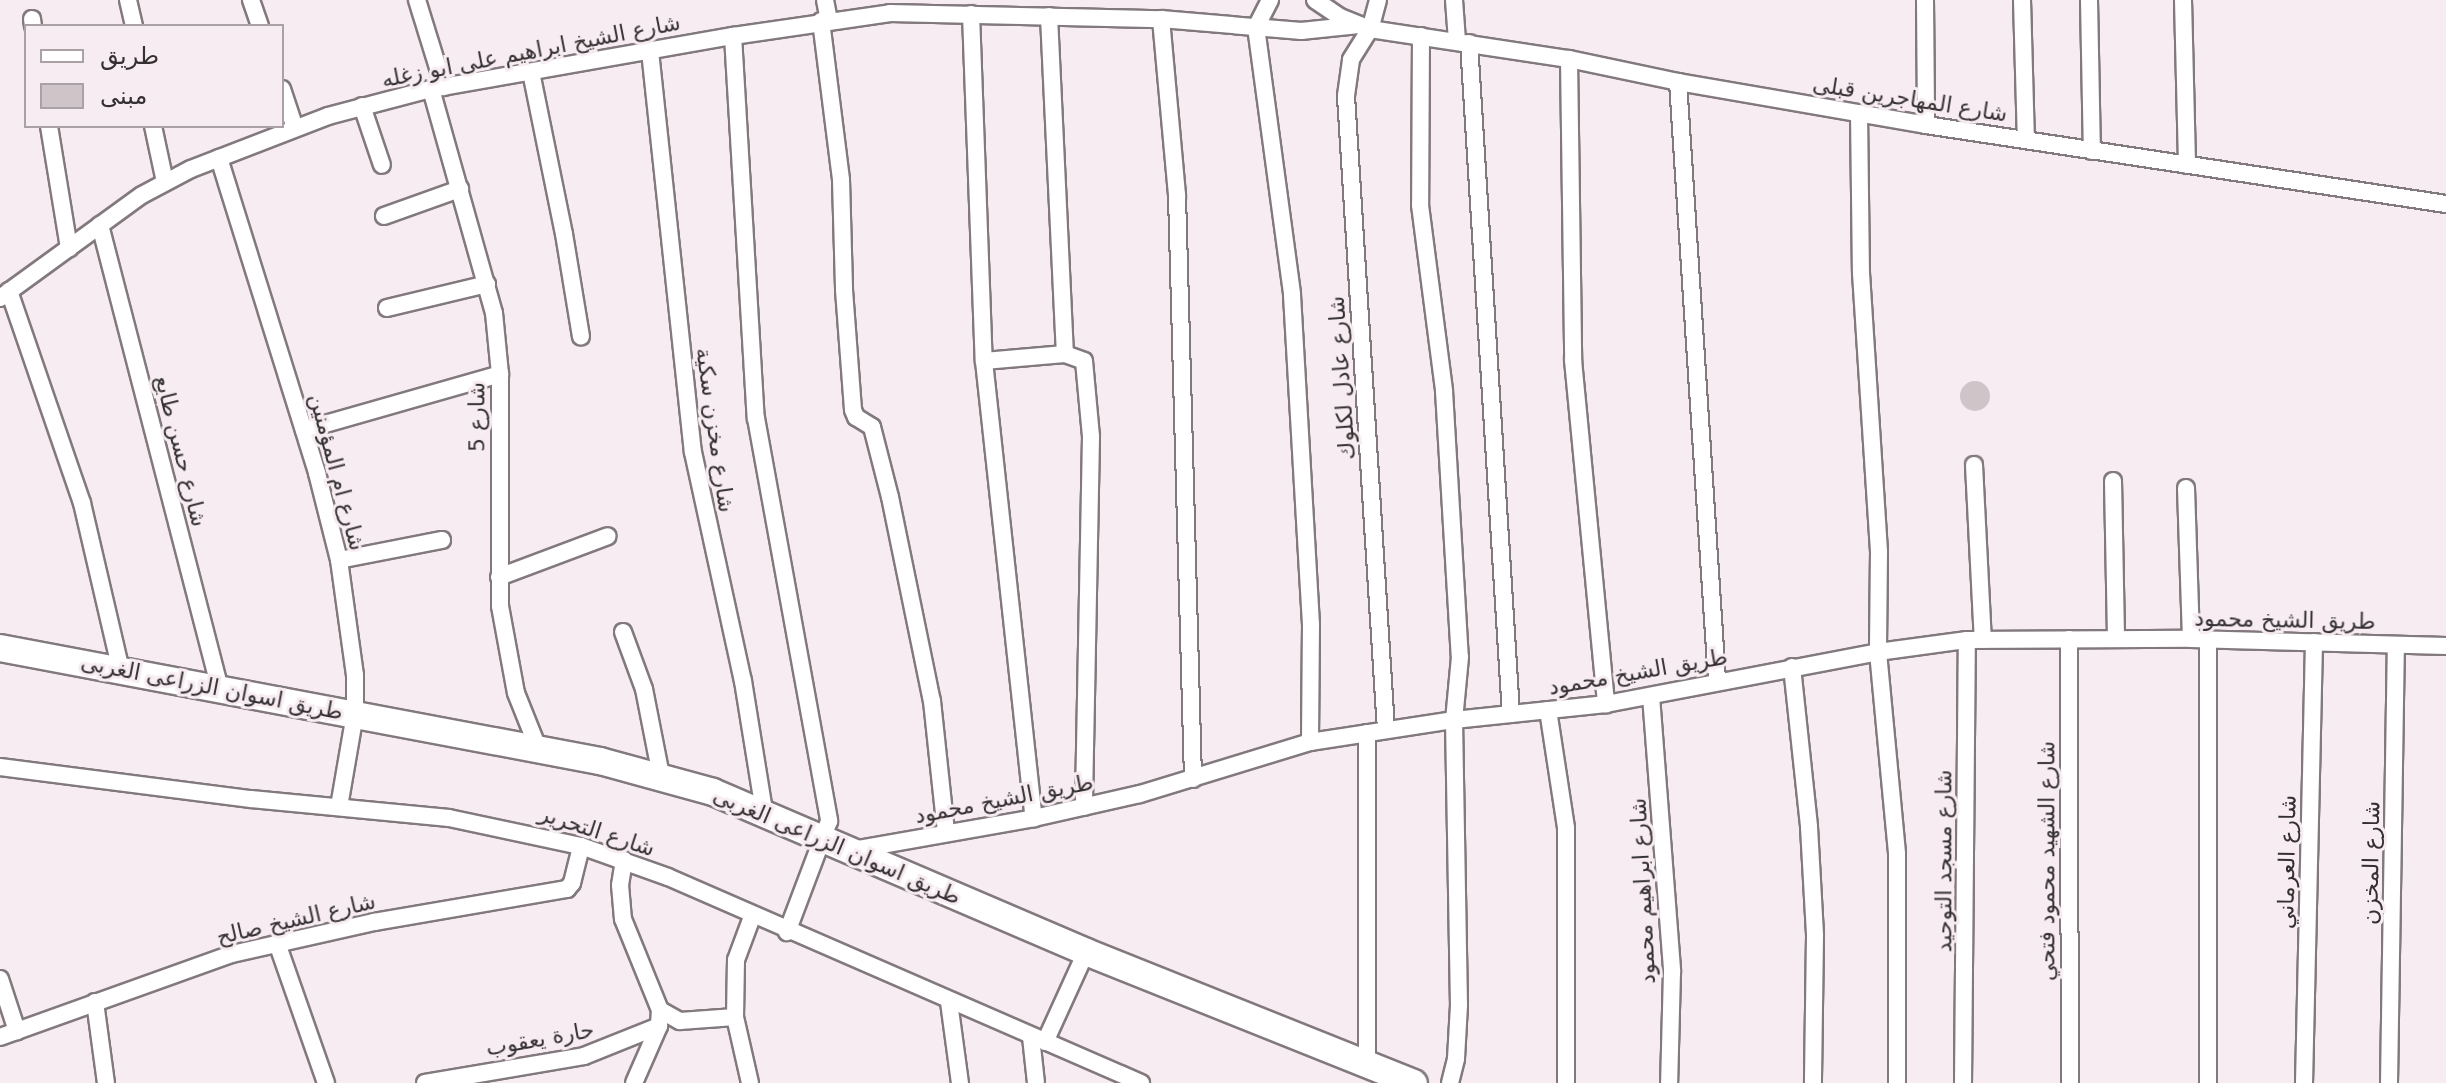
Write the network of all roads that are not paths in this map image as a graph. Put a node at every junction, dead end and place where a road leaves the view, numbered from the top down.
1 (128, 0) edge
2 (251, 0) edge
3 (417, 0) edge
4 (825, 0) edge
5 (1270, 0) edge
6 (1315, 0) edge
7 (1378, 0) edge
8 (1454, 0) edge
9 (1925, 0) edge
10 (2022, 0) edge
11 (2089, 0) edge
12 (2183, 0) edge
13 (920, 6) edge
14 (971, 14) junction
15 (1049, 16) junction
16 (1161, 19) junction
17 (825, 21) junction
18 (134, 24) edge
19 (259, 24) edge
20 (1256, 27) junction
21 (1364, 27) junction
22 (733, 36) junction
23 (1421, 36) junction
24 (1463, 42) junction
25 (650, 51) junction
26 (1569, 59) junction
27 (531, 72) junction
28 (1678, 82) junction
29 (438, 88) junction
30 (284, 95) edge
31 (362, 106) junction
32 (1859, 113) junction
33 (1926, 125) junction
34 (49, 128) edge
35 (153, 128) edge
36 (295, 128) junction
37 (2026, 140) junction
38 (2092, 151) junction
39 (219, 158) junction
40 (382, 165) dead end
41 (2187, 165) junction
42 (165, 182) junction
43 (460, 189) junction
44 (2446, 204) edge
45 (384, 216) dead end
46 (100, 225) junction
47 (69, 248) junction
48 (487, 284) junction
49 (5, 295) edge
50 (387, 308) dead end
51 (581, 337) dead end
52 (1065, 354) junction
53 (984, 361) junction
54 (500, 374) junction
55 (304, 430) junction
56 (1974, 465) dead end
57 (2113, 481) dead end
58 (2186, 488) dead end
59 (608, 536) dead end
60 (442, 540) dead end
61 (339, 560) junction
62 (499, 577) junction
63 (623, 632) dead end
64 (2069, 639) junction
65 (2116, 639) junction
66 (2199, 639) junction
67 (1975, 640) junction
68 (2314, 642) junction
69 (2396, 645) junction
70 (2446, 646) edge
71 (0, 648) edge
72 (1878, 652) junction
73 (1792, 667) junction
74 (121, 671) junction
75 (1717, 681) junction
76 (220, 689) junction
77 (1651, 696) junction
78 (1606, 704) junction
79 (1548, 710) junction
80 (355, 714) junction
81 (1511, 714) junction
82 (1454, 720) junction
83 (1386, 730) junction
84 (1367, 733) junction
85 (1310, 742) junction
86 (538, 748) junction
87 (0, 767) edge
88 (661, 776) junction
89 (1193, 779) junction
90 (339, 807) junction
91 (1084, 807) junction
92 (764, 811) junction
93 (1034, 818) junction
94 (946, 833) junction
95 (825, 839) junction
96 (581, 846) junction
97 (850, 850) junction
98 (624, 860) junction
99 (752, 917) junction
100 (787, 932) junction
101 (277, 943) junction
102 (1086, 952) junction
103 (0, 979) edge
104 (95, 1002) junction
105 (949, 1002) junction
106 (735, 1017) junction
107 (659, 1018) junction
108 (17, 1031) junction
109 (0, 1037) edge
110 (1038, 1040) junction
111 (1367, 1065) junction
112 (106, 1083) edge
113 (326, 1083) edge
114 (425, 1083) edge
115 (634, 1083) edge
116 (750, 1083) edge
117 (960, 1083) edge
118 (1036, 1083) edge
119 (1141, 1083) edge
120 (1414, 1083) edge
121 (1450, 1083) edge
122 (1566, 1083) edge
123 (1669, 1083) edge
124 (1813, 1083) edge
125 (1897, 1083) edge
126 (1963, 1083) edge
127 (2070, 1083) edge
128 (2208, 1083) edge
129 (2304, 1083) edge
130 (2389, 1083) edge

1 - 18 street
2 - 19 street
3 - 29 street, شارع 5
4 - 17 street
5 - 20 street
6 - 21 street
7 - 21 street, شارع عادل لكلوك
8 - 24 street
9 - 33 street
10 - 37 street
11 - 38 street
12 - 41 street
13 - 14 street, شارع الشيخ ابراهيم على ابو زغله
13 - 17 street, شارع الشيخ ابراهيم على ابو زغله
14 - 15 street, شارع الشيخ ابراهيم على ابو زغله
14 - 53 street
15 - 16 street, شارع الشيخ ابراهيم على ابو زغله
15 - 52 street
16 - 20 street, شارع الشيخ ابراهيم على ابو زغله
16 - 89 street
17 - 22 street, شارع الشيخ ابراهيم على ابو زغله
17 - 94 street
20 - 21 street, شارع الشيخ ابراهيم على ابو زغله
20 - 85 street
21 - 23 street, شارع المهاجرين قبلى
21 - 83 street, شارع عادل لكلوك
22 - 25 street, شارع الشيخ ابراهيم على ابو زغله
22 - 95 street
23 - 24 street, شارع المهاجرين قبلى
23 - 82 street
24 - 26 street, شارع المهاجرين قبلى
24 - 81 street
25 - 27 street, شارع الشيخ ابراهيم على ابو زغله
25 - 92 street, شارع مخزن سكية
26 - 28 street, شارع المهاجرين قبلى
26 - 78 street
27 - 29 street, شارع الشيخ ابراهيم على ابو زغله
27 - 51 street
28 - 32 street, شارع المهاجرين قبلى
28 - 75 street
29 - 31 street, شارع الشيخ ابراهيم على ابو زغله
29 - 43 street, شارع 5
30 - 36 street
31 - 36 street, شارع الشيخ ابراهيم على ابو زغله
31 - 40 street
32 - 33 street, شارع المهاجرين قبلى
32 - 72 street
33 - 37 street, شارع المهاجرين قبلى
34 - 47 street
35 - 42 street
36 - 39 street, شارع الشيخ ابراهيم على ابو زغله
37 - 38 street, شارع المهاجرين قبلى
38 - 41 street, شارع المهاجرين قبلى
39 - 42 street, شارع الشيخ ابراهيم على ابو زغله
39 - 55 street, شارع ام المؤمنين
41 - 44 street, شارع المهاجرين قبلى
42 - 46 street, شارع الشيخ ابراهيم على ابو زغله
43 - 45 street
43 - 48 street, شارع 5
46 - 47 street, شارع الشيخ ابراهيم على ابو زغله
46 - 76 street, شارع حسن طايع
47 - 49 street, شارع الشيخ ابراهيم على ابو زغله
48 - 50 street
48 - 54 street, شارع 5
49 - 74 street
52 - 53 street
52 - 91 street
53 - 93 street
54 - 55 street
54 - 62 street, شارع 5
55 - 61 street, شارع ام المؤمنين
56 - 67 street, شارع مسجد التوحيد
57 - 65 street
58 - 66 street
59 - 62 street
60 - 61 street
61 - 80 street, شارع ام المؤمنين
62 - 86 street, شارع 5
63 - 88 street
64 - 65 street, طريق الشيخ محمود
64 - 67 street, طريق الشيخ محمود
64 - 127 street, شارع الشهيد محمود فتحي
65 - 66 street, طريق الشيخ محمود
66 - 68 street, طريق الشيخ محمود
66 - 128 street
67 - 72 street, طريق الشيخ محمود
67 - 126 street, شارع مسجد التوحيد
68 - 69 street, طريق الشيخ محمود
68 - 129 street, شارع العرماني
69 - 70 street, طريق الشيخ محمود
69 - 130 street, شارع المخزن
71 - 74 main road, طريق اسوان الزراعى الغربى
72 - 73 street, طريق الشيخ محمود
72 - 125 street
73 - 75 street, طريق الشيخ محمود
73 - 124 street
74 - 76 main road, طريق اسوان الزراعى الغربى
75 - 77 street, طريق الشيخ محمود
76 - 80 main road, طريق اسوان الزراعى الغربى
77 - 78 street, طريق الشيخ محمود
77 - 123 street, شارع ابراهيم محمود
78 - 79 street, طريق الشيخ محمود
79 - 81 street, طريق الشيخ محمود
79 - 122 street
80 - 86 main road, طريق اسوان الزراعى الغربى
80 - 90 street, شارع ام المؤمنين
81 - 82 street, طريق الشيخ محمود
82 - 83 street, طريق الشيخ محمود
82 - 121 street
83 - 84 street, طريق الشيخ محمود
84 - 85 street, طريق الشيخ محمود
84 - 111 street
85 - 89 street, طريق الشيخ محمود
86 - 88 main road, طريق اسوان الزراعى الغربى
87 - 90 street, شارع التحرير
88 - 92 main road, طريق اسوان الزراعى الغربى
89 - 91 street, طريق الشيخ محمود
90 - 96 street, شارع التحرير
91 - 93 street, طريق الشيخ محمود
92 - 95 main road, طريق اسوان الزراعى الغربى
93 - 94 street, طريق الشيخ محمود
94 - 97 street, طريق الشيخ محمود
95 - 97 main road, طريق اسوان الزراعى الغربى
95 - 100 street
96 - 98 street, شارع التحرير
96 - 101 street, شارع الشيخ صالح
97 - 102 main road, طريق اسوان الزراعى الغربى
98 - 99 street, شارع التحرير
98 - 107 street
99 - 100 street, شارع التحرير
99 - 106 street
100 - 105 street, شارع التحرير
101 - 104 street, شارع الشيخ صالح
101 - 113 street
102 - 110 street
102 - 111 main road, طريق اسوان الزراعى الغربى
103 - 108 street
104 - 108 street, شارع الشيخ صالح
104 - 112 street
105 - 110 street, شارع التحرير
105 - 117 street
106 - 107 street
106 - 116 street
107 - 114 street, حارة يعقوب
107 - 115 street
108 - 109 street, شارع الشيخ صالح
110 - 118 street
110 - 119 street, شارع التحرير
111 - 120 main road, طريق اسوان الزراعى الغربى

